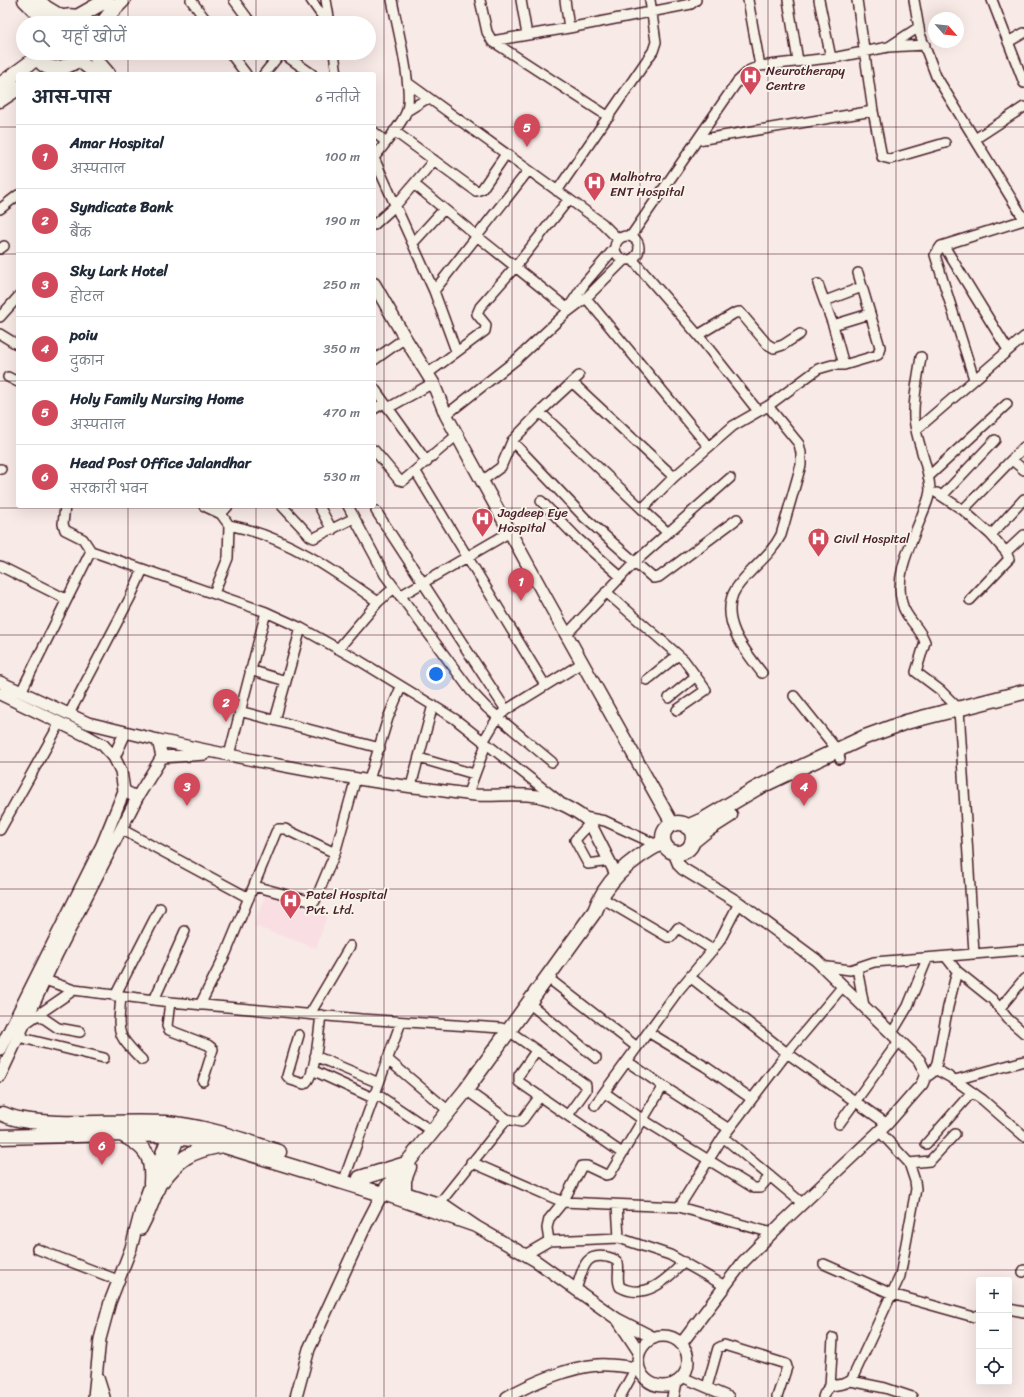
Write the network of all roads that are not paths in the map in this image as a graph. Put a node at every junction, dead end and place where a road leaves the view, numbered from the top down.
1 (25, 0) edge
2 (38, 0) edge
3 (107, 0) edge
4 (123, 0) edge
5 (190, 0) edge
6 (234, 0) edge
7 (311, 0) edge
8 (326, 0) edge
9 (392, 0) edge
10 (480, 0) edge
11 (521, 0) edge
12 (565, 0) edge
13 (650, 0) edge
14 (696, 0) edge
15 (748, 0) edge
16 (788, 0) edge
17 (819, 0) edge
18 (857, 0) edge
19 (914, 0) edge
20 (992, 0) edge
21 (651, 11) junction
22 (39, 16) edge
23 (53, 16) edge
24 (87, 16) edge
25 (108, 16) edge
26 (203, 16) edge
27 (246, 16) edge
28 (322, 16) edge
29 (325, 16) edge
30 (919, 27) junction
31 (570, 28) junction
32 (1024, 33) edge
33 (527, 35) junction
34 (492, 41) junction
35 (1008, 42) junction
36 (925, 45) junction
37 (888, 47) junction
38 (865, 52) junction
39 (831, 58) junction
40 (31, 60) edge
41 (40, 60) edge
42 (76, 60) edge
43 (84, 60) edge
44 (97, 60) edge
45 (235, 60) edge
46 (274, 60) edge
47 (288, 60) edge
48 (335, 60) edge
49 (798, 61) junction
50 (760, 66) junction
51 (45, 71) edge
52 (94, 72) edge
53 (106, 72) edge
54 (244, 72) edge
55 (265, 72) edge
56 (309, 72) edge
57 (337, 72) edge
58 (408, 83) junction
59 (1024, 83) edge
60 (0, 84) edge
61 (16, 89) edge
62 (428, 98) junction
63 (0, 100) edge
64 (1024, 107) edge
65 (407, 111) junction
66 (873, 112) junction
67 (608, 116) junction
68 (394, 130) junction
69 (376, 134) edge
70 (975, 139) junction
71 (698, 140) junction
72 (386, 142) junction
73 (945, 143) dead end
74 (506, 154) junction
75 (376, 155) edge
76 (434, 160) junction
77 (376, 162) edge
78 (528, 171) junction
79 (414, 184) junction
80 (557, 191) junction
81 (16, 197) edge
82 (569, 199) junction
83 (396, 205) junction
84 (0, 209) edge
85 (444, 209) junction
86 (1024, 219) edge
87 (376, 224) edge
88 (631, 236) junction
89 (478, 237) junction
90 (618, 239) junction
91 (413, 243) junction
92 (944, 246) junction
93 (614, 249) junction
94 (628, 259) junction
95 (516, 266) junction
96 (858, 273) dead end
97 (818, 284) dead end
98 (862, 287) junction
99 (376, 288) edge
100 (434, 291) junction
101 (586, 298) junction
102 (16, 299) edge
103 (825, 301) junction
104 (567, 311) junction
105 (869, 314) junction
106 (0, 317) edge
107 (833, 325) junction
108 (0, 334) edge
109 (800, 334) dead end
110 (698, 335) junction
111 (1024, 337) edge
112 (404, 338) junction
113 (16, 343) edge
114 (1008, 350) junction
115 (456, 351) junction
116 (921, 357) dead end
117 (376, 359) edge
118 (844, 365) junction
119 (8, 377) dead end
120 (430, 379) junction
121 (974, 379) junction
122 (16, 381) edge
123 (376, 391) edge
124 (1006, 404) dead end
125 (386, 406) junction
126 (768, 406) junction
127 (376, 408) edge
128 (758, 411) junction
129 (540, 412) junction
130 (446, 415) junction
131 (916, 430) junction
132 (457, 435) junction
133 (995, 440) dead end
134 (512, 441) junction
135 (708, 446) junction
136 (1024, 447) edge
137 (376, 452) edge
138 (1012, 460) junction
139 (427, 462) junction
140 (1024, 470) edge
141 (416, 472) junction
142 (674, 477) junction
143 (928, 477) junction
144 (730, 478) dead end
145 (482, 481) junction
146 (930, 490) junction
147 (942, 496) junction
148 (1024, 499) edge
149 (541, 501) dead end
150 (65, 508) edge
151 (208, 508) edge
152 (226, 508) edge
153 (284, 508) edge
154 (320, 508) edge
155 (349, 508) edge
156 (642, 509) junction
157 (963, 510) junction
158 (376, 511) dead end
159 (221, 514) junction
160 (354, 518) junction
161 (737, 519) dead end
162 (229, 525) junction
163 (332, 530) junction
164 (510, 532) junction
165 (668, 533) junction
166 (991, 535) junction
167 (1024, 535) edge
168 (91, 551) junction
169 (1006, 552) junction
170 (466, 556) junction
171 (635, 562) junction
172 (0, 566) edge
173 (142, 569) junction
174 (621, 577) junction
175 (423, 582) junction
176 (394, 588) junction
177 (606, 592) junction
178 (214, 593) junction
179 (400, 596) junction
180 (66, 599) junction
181 (970, 600) dead end
182 (378, 602) junction
183 (266, 612) junction
184 (301, 628) junction
185 (566, 635) junction
186 (338, 648) junction
187 (678, 655) junction
188 (582, 663) junction
189 (250, 670) junction
190 (762, 673) dead end
191 (696, 676) junction
192 (647, 680) dead end
193 (286, 681) junction
194 (0, 682) edge
195 (545, 685) junction
196 (401, 687) junction
197 (21, 692) junction
198 (1024, 692) edge
199 (0, 694) edge
200 (794, 696) dead end
201 (669, 698) dead end
202 (1024, 702) edge
203 (433, 704) junction
204 (506, 710) junction
205 (678, 710) dead end
206 (239, 711) junction
207 (959, 713) junction
208 (69, 714) junction
209 (498, 716) junction
210 (275, 720) junction
211 (60, 723) junction
212 (125, 733) junction
213 (158, 740) junction
214 (484, 743) junction
215 (380, 748) junction
216 (224, 754) junction
217 (839, 755) junction
218 (114, 756) junction
219 (162, 757) junction
220 (419, 758) junction
221 (552, 762) dead end
222 (474, 774) junction
223 (796, 775) junction
224 (356, 778) junction
225 (369, 780) junction
226 (411, 786) junction
227 (124, 791) junction
228 (468, 794) junction
229 (138, 796) junction
230 (569, 809) junction
231 (587, 820) junction
232 (673, 824) junction
233 (687, 827) junction
234 (121, 829) junction
235 (0, 830) edge
236 (692, 842) junction
237 (665, 847) junction
238 (335, 853) junction
239 (610, 862) junction
240 (617, 876) junction
241 (254, 886) junction
242 (249, 898) junction
243 (607, 900) junction
244 (739, 904) junction
245 (160, 908) dead end
246 (595, 911) junction
247 (185, 932) dead end
248 (350, 946) dead end
249 (713, 950) junction
250 (1024, 950) edge
251 (974, 953) junction
252 (946, 957) junction
253 (927, 959) junction
254 (822, 966) junction
255 (857, 968) junction
256 (957, 971) junction
257 (690, 977) junction
258 (548, 978) junction
259 (1024, 979) edge
260 (45, 980) junction
261 (843, 986) junction
262 (74, 990) junction
263 (118, 996) junction
264 (154, 1000) junction
265 (170, 1002) junction
266 (530, 1004) junction
267 (200, 1005) junction
268 (864, 1006) junction
269 (1000, 1008) junction
270 (310, 1014) junction
271 (39, 1015) junction
272 (321, 1015) junction
273 (401, 1022) junction
274 (23, 1025) junction
275 (509, 1031) junction
276 (80, 1032) dead end
277 (648, 1032) junction
278 (1024, 1032) edge
279 (3, 1034) edge
280 (299, 1035) dead end
281 (18, 1037) junction
282 (895, 1037) junction
283 (637, 1048) junction
284 (0, 1049) edge
285 (536, 1050) junction
286 (787, 1053) junction
287 (315, 1056) junction
288 (104, 1058) dead end
289 (596, 1058) dead end
290 (388, 1059) junction
291 (142, 1060) dead end
292 (1024, 1061) edge
293 (628, 1062) junction
294 (935, 1069) junction
295 (312, 1070) junction
296 (0, 1076) edge
297 (925, 1078) junction
298 (956, 1080) junction
299 (203, 1081) dead end
300 (379, 1083) junction
301 (663, 1086) junction
302 (466, 1090) junction
303 (605, 1092) junction
304 (972, 1092) junction
305 (374, 1096) junction
306 (540, 1096) junction
307 (752, 1099) junction
308 (855, 1101) junction
309 (595, 1105) dead end
310 (450, 1112) junction
311 (1, 1113) edge
312 (568, 1115) junction
313 (507, 1119) junction
314 (642, 1119) junction
315 (839, 1124) dead end
316 (883, 1128) junction
317 (729, 1129) junction
318 (176, 1131) junction
319 (433, 1132) junction
320 (122, 1134) junction
321 (955, 1134) dead end
322 (0, 1135) edge
323 (1024, 1136) edge
324 (723, 1137) junction
325 (926, 1144) dead end
326 (224, 1145) junction
327 (622, 1153) junction
328 (412, 1157) junction
329 (708, 1159) junction
330 (471, 1162) junction
331 (909, 1163) junction
332 (346, 1174) junction
333 (770, 1176) junction
334 (360, 1178) junction
335 (157, 1182) junction
336 (385, 1190) junction
337 (404, 1192) junction
338 (562, 1202) junction
339 (439, 1204) junction
340 (802, 1204) junction
341 (617, 1205) junction
342 (679, 1206) junction
343 (477, 1227) junction
344 (772, 1233) junction
345 (619, 1238) junction
346 (549, 1241) junction
347 (38, 1249) dead end
348 (525, 1255) junction
349 (684, 1262) junction
350 (824, 1264) dead end
351 (118, 1280) junction
352 (725, 1286) junction
353 (576, 1289) junction
354 (892, 1294) junction
355 (1012, 1310) edge
356 (1024, 1312) edge
357 (976, 1316) edge
358 (617, 1319) junction
359 (654, 1338) junction
360 (833, 1338) dead end
361 (681, 1344) junction
362 (639, 1352) junction
363 (638, 1368) junction
364 (96, 1372) junction
365 (679, 1379) junction
366 (850, 1381) junction
367 (658, 1386) junction
368 (830, 1386) junction
369 (707, 1387) junction
370 (94, 1397) edge
371 (104, 1397) edge
372 (296, 1397) edge
373 (507, 1397) edge
374 (620, 1397) edge
375 (662, 1397) edge
376 (673, 1397) edge
377 (729, 1397) edge
378 (777, 1397) edge
379 (823, 1397) edge
380 (912, 1397) edge

1 - 22 main road
2 - 23 main road
3 - 24 main road
4 - 25 main road
5 - 26 street
6 - 27 street
7 - 28 street
8 - 29 street
9 - 58 street
10 - 34 street
11 - 33 street
12 - 31 street
13 - 21 street
14 - 21 street
15 - 50 street
16 - 49 street
17 - 39 street
18 - 38 street
19 - 30 street
20 - 35 street
21 - 31 street
21 - 67 street
30 - 36 street
30 - 37 street
31 - 33 street
32 - 35 street
33 - 34 street
34 - 67 street
35 - 59 street
36 - 37 street
36 - 70 street
37 - 38 street
38 - 39 street
38 - 66 street
39 - 49 street
40 - 60 main road
41 - 51 main road
42 - 51 main road
43 - 52 main road
44 - 53 main road
45 - 54 street
46 - 55 street
47 - 56 street
48 - 57 street
49 - 50 street
50 - 71 street
58 - 62 street
58 - 65 street
61 - 63 main road
62 - 65 street
62 - 74 street
64 - 70 street
65 - 68 street
66 - 71 street
66 - 73 street
67 - 80 street
68 - 72 street
68 - 76 street
69 - 72 street
70 - 86 street
71 - 88 street
72 - 75 street
74 - 76 street
74 - 78 street
76 - 79 street
77 - 83 street
78 - 80 street
78 - 89 street
79 - 83 street
79 - 85 street
80 - 82 street
81 - 84 street
82 - 90 street
82 - 95 street
83 - 87 street
83 - 91 street
85 - 89 street
85 - 91 street
86 - 92 street
88 - 90 street
88 - 94 street
89 - 95 street
89 - 100 street
90 - 93 street
91 - 100 street
92 - 114 street
92 - 121 street
93 - 94 street
93 - 104 street
94 - 101 street
94 - 110 street
95 - 104 street
95 - 115 street
96 - 98 street
97 - 103 street
98 - 103 street
98 - 105 street
99 - 112 main road
100 - 115 street
101 - 104 street
101 - 135 street
102 - 106 street
103 - 107 street
104 - 130 street
105 - 107 street
105 - 118 street
107 - 118 street
108 - 113 street
109 - 110 street
110 - 128 street
111 - 114 street
112 - 117 street
112 - 120 main road
114 - 121 street
115 - 120 street
116 - 131 street
118 - 126 street
119 - 122 street
120 - 125 street
120 - 130 main road
121 - 131 street
123 - 125 street
124 - 143 street
125 - 127 street
125 - 139 street
126 - 128 street
126 - 190 street
128 - 135 street
129 - 134 street
129 - 142 street
129 - 156 street
130 - 132 main road
131 - 143 street
132 - 139 street
132 - 145 main road
133 - 147 street
134 - 145 street
134 - 171 street
135 - 142 street
136 - 138 street
137 - 141 street
138 - 140 street
138 - 157 street
139 - 141 street
141 - 170 street
142 - 156 street
143 - 146 street
144 - 165 street
145 - 164 main road
146 - 147 street
146 - 207 street
147 - 157 street
148 - 166 street
149 - 174 street
150 - 168 street
151 - 159 street
152 - 159 street
153 - 163 street
154 - 163 street
155 - 160 street
156 - 165 street
157 - 166 street
158 - 175 street
159 - 162 street
160 - 163 street
160 - 176 street
161 - 171 street
162 - 178 street
162 - 182 street
164 - 170 street
164 - 185 main road
165 - 171 street
166 - 169 street
167 - 169 street
168 - 173 street
168 - 180 street
169 - 181 street
170 - 175 street
170 - 195 street
171 - 174 street
172 - 180 street
173 - 178 street
173 - 208 street
174 - 177 street
175 - 179 street
175 - 204 street
176 - 179 street
176 - 182 street
177 - 185 street
177 - 187 street
178 - 183 street
179 - 209 street
180 - 197 street
182 - 186 street
183 - 184 street
183 - 189 street
184 - 186 street
184 - 193 street
185 - 188 main road
186 - 196 street
187 - 191 street
187 - 192 street
188 - 195 street
188 - 232 main road
189 - 193 street
189 - 206 street
191 - 201 street
191 - 205 street
193 - 210 street
194 - 197 street
195 - 204 street
196 - 203 street
196 - 215 street
197 - 208 street
198 - 207 main road
199 - 211 street
200 - 217 street
202 - 207 main road
203 - 214 street
203 - 220 street
204 - 209 street
206 - 210 street
206 - 216 street
207 - 217 main road
207 - 251 street
208 - 212 street
209 - 214 street
209 - 221 street
210 - 215 street
211 - 218 street
211 - 235 street
212 - 213 street
212 - 218 street
213 - 216 street
213 - 219 street
214 - 222 street
214 - 230 street
215 - 225 street
216 - 219 street
216 - 224 street
217 - 223 main road
218 - 227 street
219 - 229 street
220 - 222 street
220 - 226 street
222 - 228 street
223 - 233 main road
223 - 236 main road
224 - 225 street
224 - 238 street
225 - 226 street
226 - 228 street
227 - 229 street
227 - 279 street
228 - 230 street
229 - 234 street
230 - 231 street
231 - 237 street
231 - 239 street
231 - 239 street
232 - 233 main road
232 - 237 main road
233 - 236 main road
234 - 242 street
234 - 260 street
236 - 237 main road
237 - 240 main road
237 - 243 main road
237 - 244 street
238 - 241 street
238 - 241 street
239 - 240 street
240 - 246 main road
241 - 242 street
242 - 267 street
243 - 246 main road
243 - 249 street
244 - 249 street
244 - 254 street
245 - 263 street
246 - 258 main road
247 - 264 street
248 - 270 street
249 - 257 street
250 - 251 street
251 - 252 street
252 - 253 street
252 - 256 street
253 - 255 street
253 - 282 street
254 - 255 street
254 - 261 street
255 - 268 street
256 - 269 street
256 - 294 street
257 - 277 street
257 - 286 street
258 - 266 main road
258 - 283 street
259 - 269 street
260 - 262 street
260 - 274 street
261 - 268 street
261 - 286 street
262 - 263 street
262 - 271 street
263 - 264 street
263 - 291 street
264 - 265 street
265 - 267 street
265 - 299 street
266 - 275 main road
266 - 289 street
267 - 270 street
268 - 282 street
269 - 278 street
270 - 272 street
271 - 274 street
271 - 276 street
272 - 273 street
272 - 287 street
273 - 275 street
273 - 290 street
274 - 281 street
275 - 285 street
275 - 302 main road
277 - 283 street
277 - 307 street
279 - 284 street
280 - 295 street
281 - 288 street
281 - 296 street
282 - 297 street
282 - 308 street
283 - 293 street
285 - 306 street
285 - 312 street
286 - 307 street
286 - 308 street
287 - 295 street
287 - 300 street
290 - 300 street
290 - 310 street
292 - 298 street
293 - 301 street
293 - 303 street
294 - 297 street
294 - 298 street
295 - 305 street
297 - 316 street
298 - 304 street
300 - 305 street
301 - 314 street
301 - 317 street
302 - 310 main road
302 - 313 street
303 - 309 street
303 - 314 street
304 - 323 street
304 - 325 street
305 - 319 street
305 - 332 street
306 - 312 street
306 - 313 street
307 - 317 street
308 - 315 street
308 - 316 street
310 - 319 main road
311 - 318 main road
311 - 322 main road
312 - 327 street
313 - 330 street
314 - 327 street
314 - 329 street
316 - 331 street
316 - 340 street
317 - 324 street
318 - 320 main road
318 - 326 main road
318 - 332 main road
318 - 335 street
319 - 328 main road
320 - 322 main road
320 - 335 main road
321 - 331 street
324 - 329 street
324 - 333 street
326 - 335 main road
326 - 336 main road
327 - 338 street
328 - 334 main road
328 - 336 main road
328 - 337 main road
329 - 333 street
329 - 342 street
330 - 338 street
330 - 339 street
331 - 354 street
332 - 334 main road
333 - 340 street
334 - 336 main road
335 - 351 street
336 - 337 street
336 - 343 street
336 - 372 street
337 - 339 street
338 - 341 street
338 - 346 street
339 - 343 street
340 - 344 street
341 - 342 street
341 - 345 street
342 - 344 street
343 - 348 street
344 - 352 street
345 - 346 street
345 - 349 street
346 - 348 street
347 - 351 street
348 - 353 street
349 - 352 street
349 - 353 street
350 - 354 street
351 - 364 street
352 - 361 street
353 - 358 street
354 - 357 street
354 - 366 street
355 - 356 street
358 - 359 street
358 - 362 street
359 - 361 street
359 - 362 street
360 - 368 street
361 - 365 street
362 - 363 street
363 - 367 street
363 - 373 street
363 - 374 street
364 - 370 street
364 - 371 street
365 - 367 street
365 - 369 street
365 - 376 street
366 - 368 street
366 - 380 street
367 - 375 street
368 - 379 street
369 - 377 street
369 - 378 street

